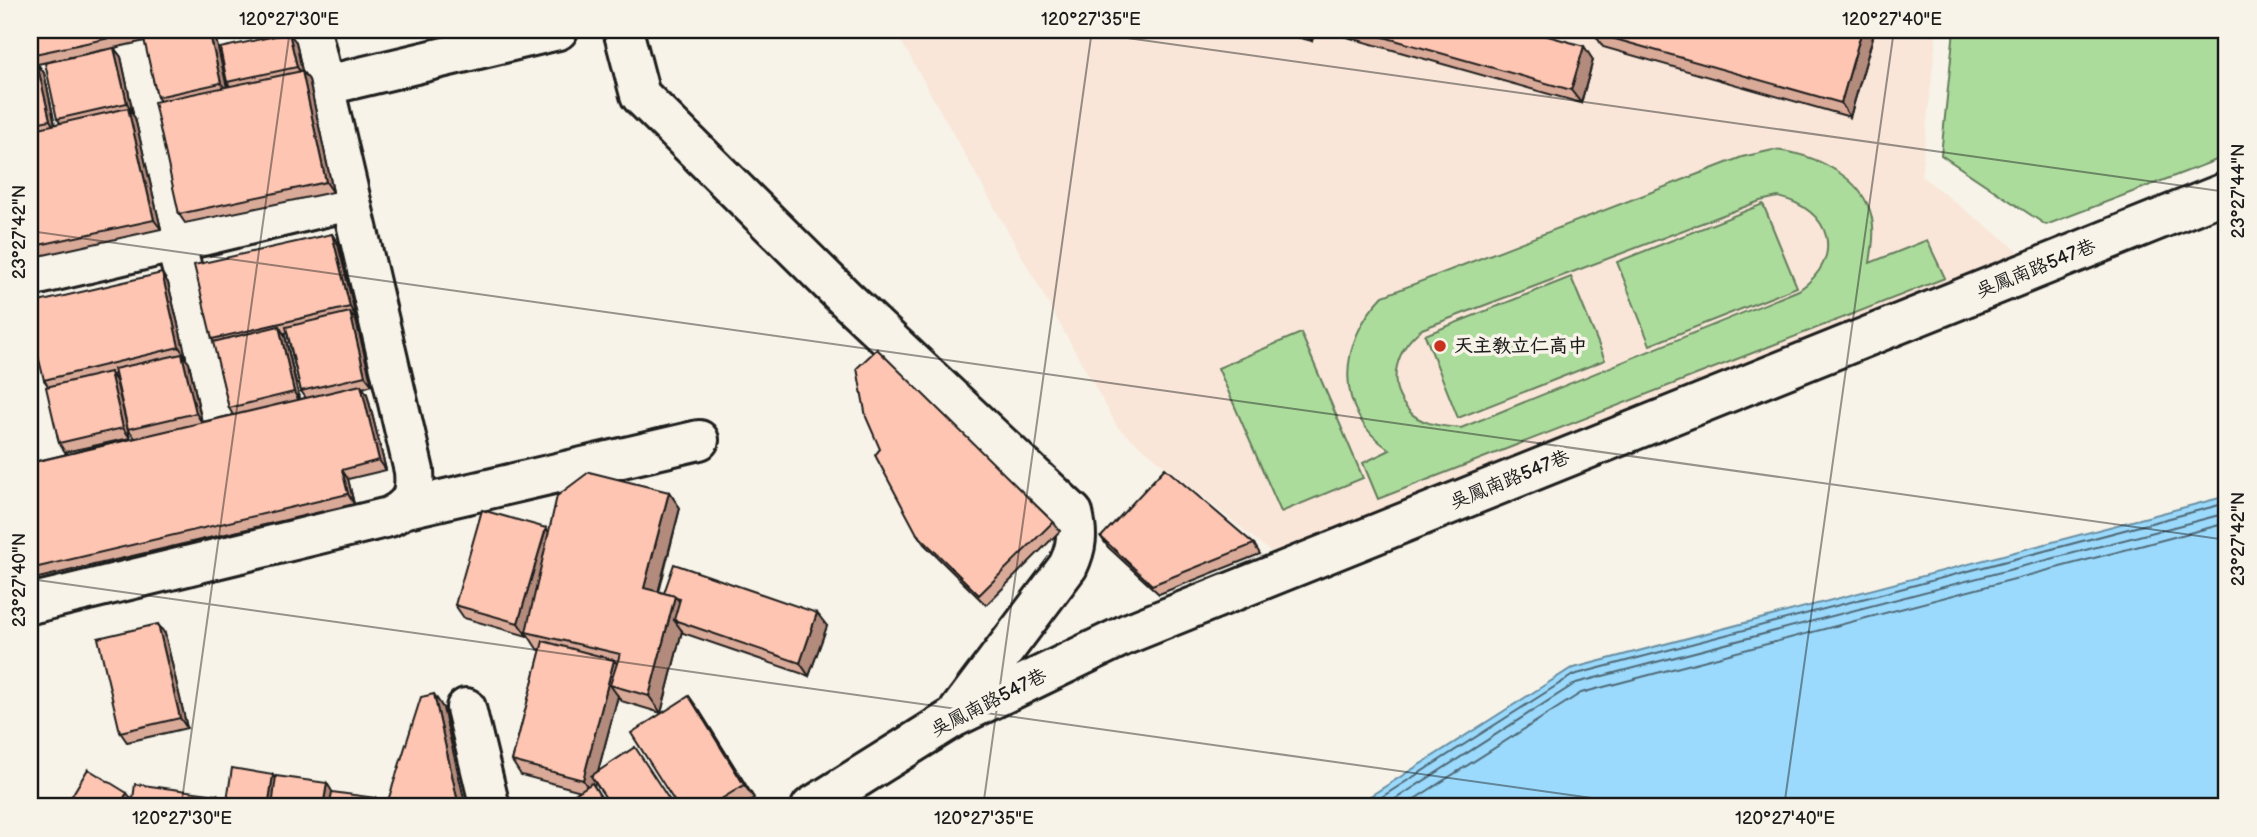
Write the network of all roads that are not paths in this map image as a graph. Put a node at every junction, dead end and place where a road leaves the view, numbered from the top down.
1 (311, 30) edge
2 (558, 30) edge
3 (623, 30) edge
4 (134, 56) dead end
5 (323, 86) junction
6 (2227, 192) edge
7 (349, 201) junction
8 (175, 242) junction
9 (30, 277) edge
10 (30, 381) edge
11 (218, 410) dead end
12 (699, 440) dead end
13 (47, 446) dead end
14 (407, 508) junction
15 (30, 604) edge
16 (466, 708) dead end
17 (953, 718) junction
18 (490, 807) edge
19 (811, 807) edge

1 - 5 street
2 - 5 street
3 - 17 street
4 - 8 street
5 - 7 street
6 - 17 street, 吳鳳南路547巷
7 - 8 street
7 - 14 street
8 - 9 street
8 - 11 street
10 - 13 street
12 - 14 street
14 - 15 street
16 - 18 street
17 - 19 street, 吳鳳南路547巷

